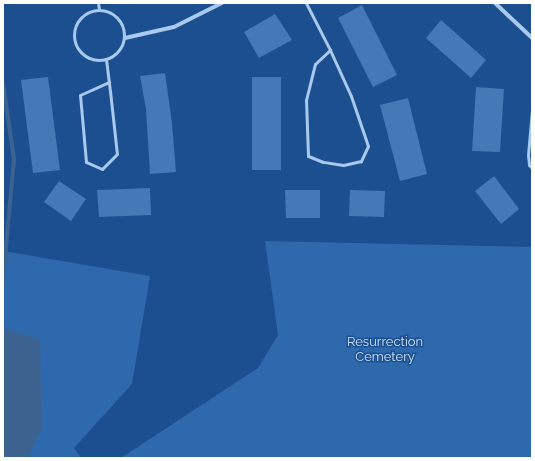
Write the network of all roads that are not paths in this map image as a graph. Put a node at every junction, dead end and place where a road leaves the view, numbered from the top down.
1 (98, 3) edge
2 (222, 3) edge
3 (306, 3) edge
4 (495, 3) edge
5 (99, 9) junction
6 (124, 38) junction
7 (532, 38) edge
8 (330, 50) junction
9 (106, 59) junction
10 (109, 82) junction
11 (532, 110) edge
12 (532, 168) edge

1 - 5 lane
2 - 6 street
3 - 8 lane
4 - 7 street
5 - 6 lane
5 - 9 lane
6 - 9 lane
8 - 8 lane
9 - 10 lane
10 - 10 lane
11 - 12 lane

